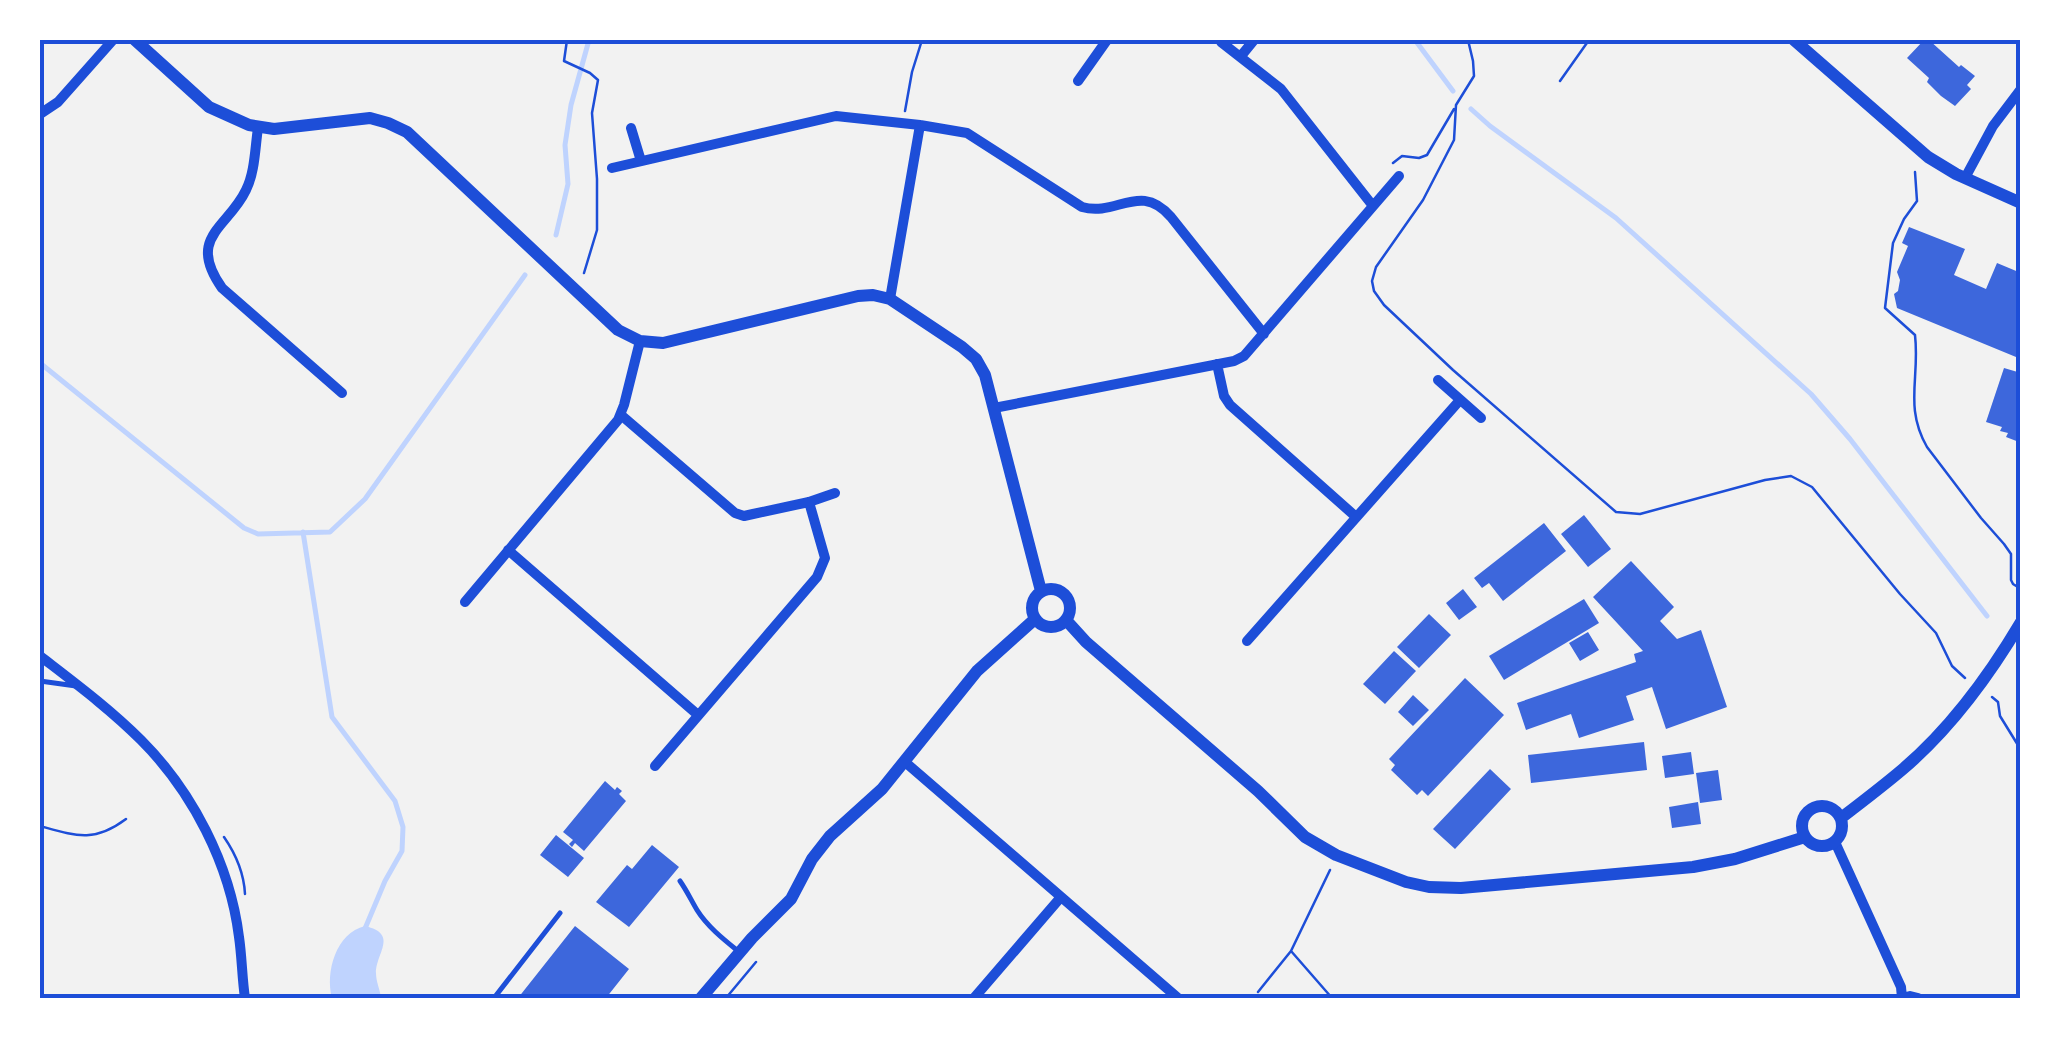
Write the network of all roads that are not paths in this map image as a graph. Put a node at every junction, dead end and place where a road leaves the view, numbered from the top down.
1 (113, 40) edge
2 (135, 40) edge
3 (1108, 40) edge
4 (1254, 40) edge
5 (1794, 40) edge
6 (1221, 42) edge
7 (1241, 56) junction
8 (1078, 81) dead end
9 (2021, 89) edge
10 (40, 114) edge
11 (920, 125) junction
12 (258, 128) junction
13 (632, 128) dead end
14 (641, 161) junction
15 (612, 168) dead end
16 (1399, 176) dead end
17 (1965, 178) junction
18 (2021, 202) edge
19 (1373, 206) junction
20 (890, 299) junction
21 (1264, 334) junction
22 (640, 342) junction
23 (1217, 364) junction
24 (1438, 380) dead end
25 (342, 393) dead end
26 (1460, 400) junction
27 (994, 408) junction
28 (621, 415) junction
29 (1481, 418) dead end
30 (835, 493) dead end
31 (809, 502) junction
32 (1355, 516) junction
33 (508, 550) junction
34 (1041, 591) junction
35 (465, 602) dead end
36 (1036, 619) junction
37 (1066, 620) junction
38 (2021, 622) edge
39 (1247, 641) dead end
40 (40, 656) edge
41 (40, 682) edge
42 (78, 686) junction
43 (698, 715) junction
44 (905, 762) junction
45 (655, 766) dead end
46 (1841, 818) junction
47 (1805, 837) junction
48 (1834, 842) junction
49 (680, 882) dead end
50 (1061, 897) junction
51 (560, 914) dead end
52 (739, 952) junction
53 (245, 998) edge
54 (494, 998) edge
55 (700, 998) edge
56 (974, 998) edge
57 (1178, 998) edge
58 (1902, 998) edge
59 (1918, 998) edge

1 - 10 street
2 - 12 street
3 - 8 street
4 - 7 street
5 - 17 street
6 - 7 street
7 - 19 street
9 - 17 street
11 - 14 street
11 - 20 street
11 - 21 street
12 - 22 street
12 - 25 street
13 - 14 street
14 - 15 street
16 - 19 street
17 - 18 street
19 - 21 street
20 - 22 street
20 - 27 street
21 - 23 street
22 - 28 street
23 - 27 street
23 - 32 street
24 - 26 street
26 - 29 street
26 - 32 street
27 - 34 street
28 - 31 street
28 - 33 street
30 - 31 street
31 - 43 street
32 - 39 street
33 - 35 street
33 - 43 street
34 - 36 street
34 - 37 street
36 - 37 street
36 - 44 street
37 - 47 street
38 - 46 street
40 - 42 street
41 - 42 lane
42 - 53 street
43 - 45 street
44 - 50 street
44 - 52 street
46 - 47 street
46 - 48 street
47 - 48 street
48 - 58 street
49 - 52 lane
50 - 56 street
50 - 57 street
51 - 54 lane
52 - 55 street
58 - 59 street

